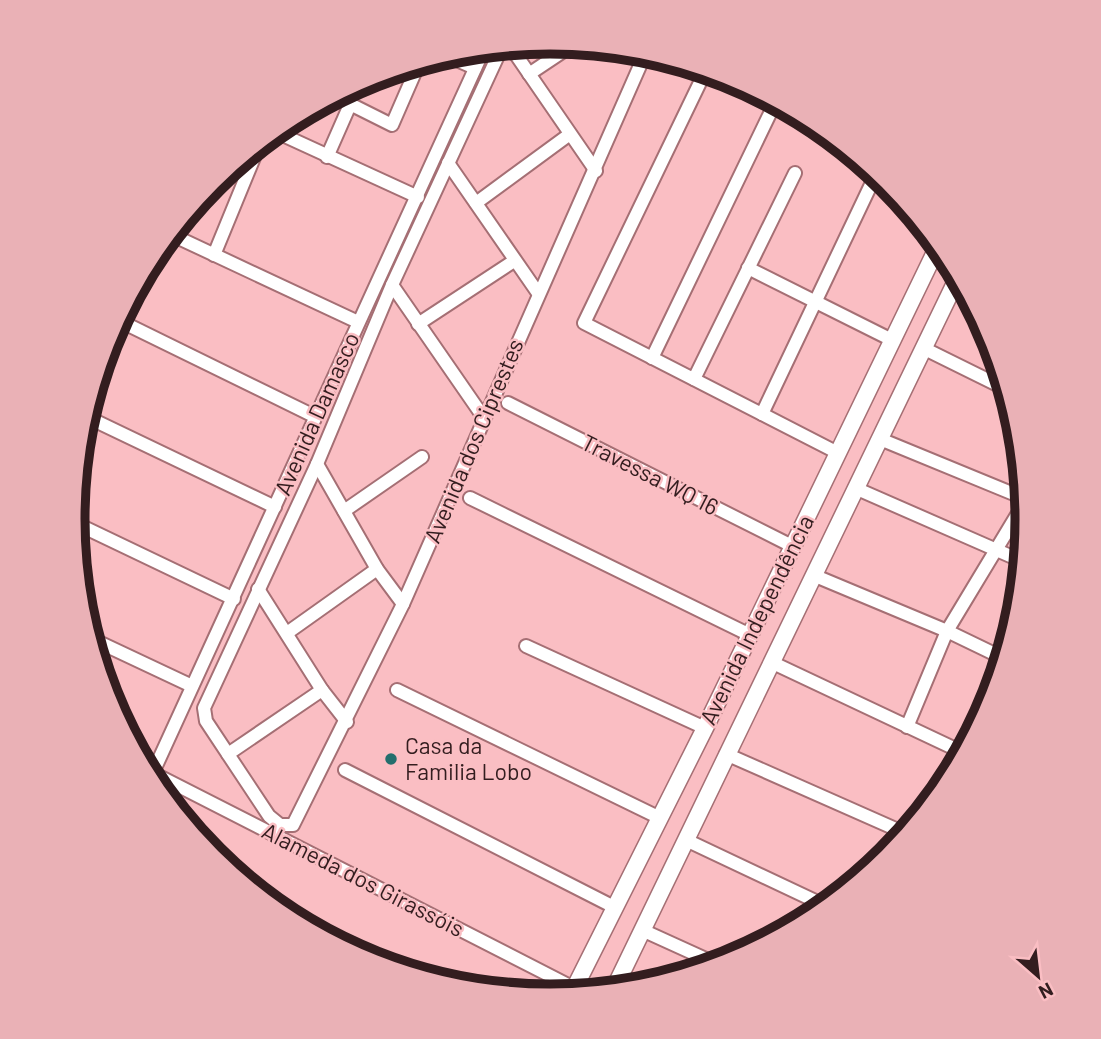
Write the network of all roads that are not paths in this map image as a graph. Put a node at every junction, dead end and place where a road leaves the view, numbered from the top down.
1 (559, 54) edge
2 (516, 55) edge
3 (497, 57) edge
4 (479, 60) edge
5 (462, 63) edge
6 (641, 63) edge
7 (475, 68) junction
8 (529, 74) junction
9 (414, 75) edge
10 (701, 80) edge
11 (771, 111) edge
12 (570, 134) junction
13 (286, 137) edge
14 (327, 157) junction
15 (449, 163) junction
16 (251, 164) edge
17 (596, 171) junction
18 (794, 173) dead end
19 (872, 184) edge
20 (418, 197) junction
21 (475, 203) junction
22 (179, 239) edge
23 (214, 256) junction
24 (933, 256) edge
25 (514, 261) junction
26 (748, 268) junction
27 (392, 285) junction
28 (953, 287) edge
29 (538, 293) junction
30 (814, 302) junction
31 (358, 321) junction
32 (418, 324) junction
33 (128, 325) edge
34 (892, 340) junction
35 (923, 348) junction
36 (652, 358) junction
37 (694, 379) junction
38 (995, 384) edge
39 (509, 403) dead end
40 (762, 414) junction
41 (314, 416) junction
42 (484, 418) junction
43 (96, 421) edge
44 (880, 439) junction
45 (838, 453) junction
46 (422, 457) dead end
47 (317, 464) junction
48 (855, 488) junction
49 (1015, 495) edge
50 (470, 498) dead end
51 (275, 507) junction
52 (344, 511) junction
53 (1016, 517) edge
54 (85, 528) edge
55 (792, 546) junction
56 (997, 549) junction
57 (1014, 557) edge
58 (377, 569) junction
59 (813, 575) junction
60 (258, 589) junction
61 (234, 598) junction
62 (403, 604) junction
63 (947, 631) junction
64 (287, 633) junction
65 (750, 635) junction
66 (102, 644) edge
67 (526, 646) dead end
68 (996, 654) edge
69 (771, 662) junction
70 (192, 686) junction
71 (322, 690) junction
72 (397, 690) dead end
73 (347, 722) junction
74 (908, 727) junction
75 (705, 728) junction
76 (955, 749) edge
77 (228, 754) junction
78 (726, 754) junction
79 (156, 765) edge
80 (345, 770) dead end
81 (170, 787) edge
82 (660, 818) junction
83 (897, 829) edge
84 (685, 840) junction
85 (817, 901) edge
86 (614, 907) junction
87 (642, 930) junction
88 (704, 958) edge
89 (617, 980) edge
90 (577, 984) edge
91 (559, 985) edge

1 - 8 street
2 - 8 street
3 - 15 street, Avenida Damasco
4 - 7 street, Avenida Damasco
5 - 7 street
6 - 17 street, Avenida dos Ciprestes
7 - 20 street, Avenida Damasco
8 - 12 street
9 - 14 street
10 - 36 street
11 - 36 street
12 - 17 street
12 - 21 street
13 - 14 street
14 - 20 street
15 - 21 street
15 - 27 street, Avenida Damasco
16 - 23 street
17 - 29 street, Avenida dos Ciprestes
18 - 26 street
19 - 30 street
20 - 31 street, Avenida Damasco
21 - 25 street
22 - 23 street
23 - 31 street
24 - 34 main road, Avenida Independência
25 - 29 street
25 - 32 street
26 - 30 street
26 - 37 street
27 - 32 street
27 - 47 street, Avenida Damasco
28 - 35 main road, Avenida Independência
29 - 42 street, Avenida dos Ciprestes
30 - 34 street
30 - 40 street
31 - 41 street, Avenida Damasco
32 - 42 street
33 - 41 street
34 - 45 main road, Avenida Independência
35 - 38 street
35 - 44 main road, Avenida Independência
36 - 37 street
37 - 40 street
39 - 55 street, Travessa WQ 16
40 - 45 street
41 - 51 street, Avenida Damasco
42 - 62 street, Avenida dos Ciprestes
43 - 51 street
44 - 48 main road, Avenida Independência
44 - 49 street
45 - 55 main road, Avenida Independência
46 - 52 street
47 - 52 street
47 - 60 street, Avenida Damasco
48 - 56 street
48 - 59 main road, Avenida Independência
50 - 65 street
51 - 61 street, Avenida Damasco
52 - 58 street
53 - 56 street
54 - 61 street
55 - 65 main road, Avenida Independência
56 - 57 street
56 - 63 street
58 - 62 street
58 - 64 street
59 - 63 street
59 - 69 main road, Avenida Independência
60 - 64 street
60 - 77 street, Avenida Damasco
61 - 70 street, Avenida Damasco
62 - 73 street, Avenida dos Ciprestes
63 - 68 street
63 - 74 street
64 - 71 street
65 - 75 main road, Avenida Independência
66 - 70 street
67 - 75 street
69 - 74 street
69 - 78 main road, Avenida Independência
70 - 79 street, Avenida Damasco
71 - 73 street
71 - 77 street
72 - 82 street
73 - 77 street, Avenida dos Ciprestes
74 - 76 street
75 - 82 main road, Avenida Independência
78 - 83 street
78 - 84 main road, Avenida Independência
80 - 86 street
81 - 91 street, Alameda dos Girassóis
82 - 86 main road, Avenida Independência
84 - 85 street
84 - 87 main road, Avenida Independência
86 - 90 main road, Avenida Independência
87 - 88 street
87 - 89 main road, Avenida Independência

